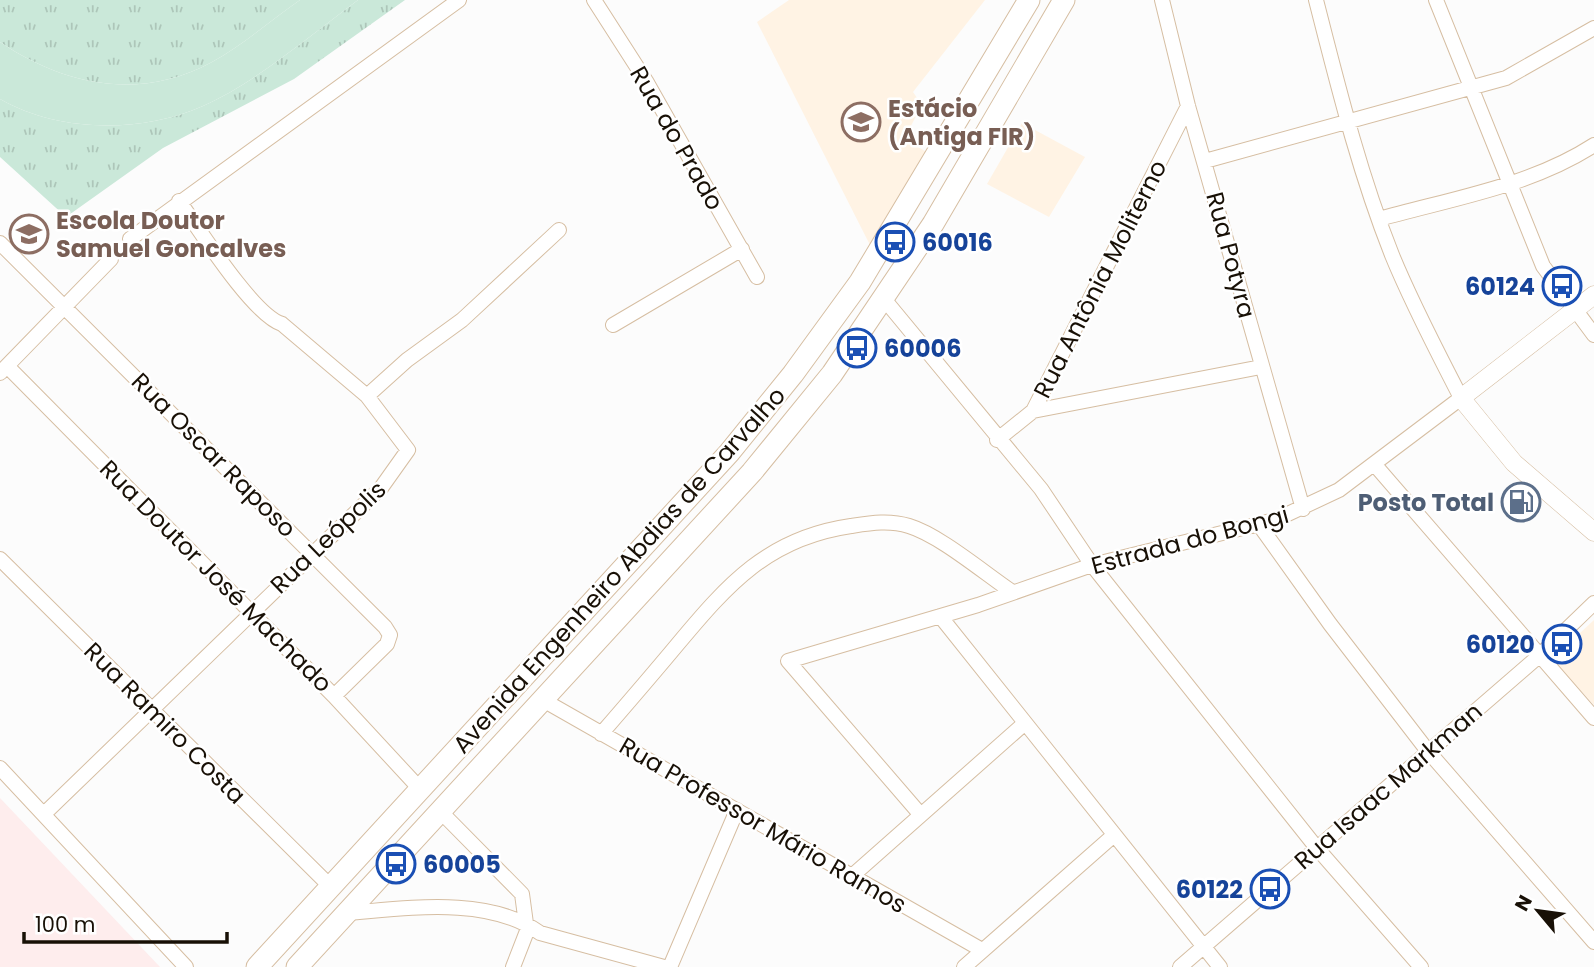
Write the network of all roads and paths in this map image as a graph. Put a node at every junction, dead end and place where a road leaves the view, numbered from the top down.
1 (458, 0) edge
2 (594, 0) edge
3 (1029, 0) edge
4 (1064, 0) edge
5 (1162, 0) edge
6 (1316, 0) edge
7 (1436, 0) edge
8 (1594, 28) edge
9 (1471, 88) junction
10 (1188, 106) junction
11 (1347, 123) junction
12 (1594, 145) edge
13 (1205, 161) junction
14 (1511, 182) junction
15 (179, 201) junction
16 (1379, 219) junction
17 (558, 230) dead end
18 (130, 239) dead end
19 (0, 243) edge
20 (742, 249) junction
21 (111, 259) dead end
22 (757, 277) dead end
23 (1594, 295) edge
24 (884, 299) junction
25 (65, 307) junction
26 (1574, 311) junction
27 (613, 325) dead end
28 (1594, 335) edge
29 (1261, 367) junction
30 (4, 369) edge
31 (367, 396) junction
32 (1461, 398) junction
33 (1033, 411) junction
34 (997, 440) junction
35 (1375, 465) junction
36 (1303, 509) junction
37 (1260, 526) junction
38 (1594, 532) edge
39 (313, 554) junction
40 (0, 559) edge
41 (1092, 565) junction
42 (1011, 591) junction
43 (1594, 603) edge
44 (250, 611) junction
45 (940, 616) junction
46 (1539, 656) junction
47 (334, 696) junction
48 (543, 700) junction
49 (151, 709) junction
50 (1594, 718) edge
51 (1024, 723) junction
52 (601, 734) junction
53 (1427, 750) junction
54 (0, 768) edge
55 (421, 790) junction
56 (737, 810) junction
57 (440, 811) junction
58 (44, 814) junction
59 (920, 814) junction
60 (1114, 835) junction
61 (1317, 847) junction
62 (852, 876) junction
63 (331, 887) junction
64 (349, 913) junction
65 (524, 921) junction
66 (1594, 942) edge
67 (1204, 948) junction
68 (982, 950) junction
69 (304, 964) edge
70 (649, 965) edge
71 (186, 967) edge
72 (257, 967) edge
73 (513, 967) edge
74 (664, 967) edge
75 (670, 967) edge
76 (964, 967) edge
77 (1180, 967) edge
78 (1220, 967) edge
79 (1421, 967) edge

1 - 15 street
2 - 20 street, Rua do Prado
3 - 55 highway, Avenida Engenheiro Abdias de Carvalho
4 - 24 highway, Avenida Engenheiro Abdias de Carvalho
5 - 10 street, Rua Potyra
6 - 11 street
7 - 9 street
8 - 9 street
9 - 11 street
9 - 14 street
10 - 13 street, Rua Potyra
10 - 33 street, Rua Antônia Moliterno
11 - 13 street
11 - 16 street
12 - 14 street
13 - 29 street, Rua Potyra
14 - 16 street
14 - 26 street
15 - 18 street
15 - 31 street
16 - 32 street
17 - 31 street
19 - 25 street, Rua Oscar Raposo
20 - 22 street, Rua do Prado
20 - 27 street
21 - 25 street
23 - 26 main road, Estrada do Bongi
24 - 34 street
24 - 48 highway, Avenida Engenheiro Abdias de Carvalho
25 - 30 street
25 - 39 street, Rua Oscar Raposo
26 - 28 street
26 - 32 main road, Estrada do Bongi
29 - 33 street
29 - 36 street, Rua Potyra
30 - 44 street, Rua Doutor José Machado
31 - 39 street, Rua Leópolis
32 - 35 street, Estrada do Bongi
32 - 38 main road
33 - 34 street, Rua Antônia Moliterno
34 - 41 street
35 - 36 street, Estrada do Bongi
35 - 46 street
36 - 37 street, Estrada do Bongi
37 - 41 street, Estrada do Bongi
37 - 53 street
39 - 44 street, Rua Leópolis
39 - 47 street, Rua Oscar Raposo
40 - 49 street, Rua Ramiro Costa
41 - 42 street, Estrada do Bongi
41 - 61 street
42 - 45 street, Estrada do Bongi
42 - 52 street
43 - 46 street, Rua Isaac Markman
44 - 47 street, Rua Doutor José Machado
44 - 49 street, Rua Leópolis
45 - 51 street
45 - 59 street, Estrada do Bongi
46 - 50 street
46 - 53 street, Rua Isaac Markman
47 - 55 street, Rua Doutor José Machado
48 - 52 street, Rua Professor Mário Ramos
48 - 57 highway, Avenida Engenheiro Abdias de Carvalho
49 - 58 street, Rua Leópolis
49 - 63 street, Rua Ramiro Costa
51 - 59 street
51 - 60 street
52 - 56 street, Rua Professor Mário Ramos
53 - 61 street, Rua Isaac Markman
53 - 66 street
54 - 58 street
55 - 63 highway, Avenida Engenheiro Abdias de Carvalho
56 - 62 street, Rua Professor Mário Ramos
56 - 75 street
57 - 64 highway, Avenida Engenheiro Abdias de Carvalho
57 - 65 street
58 - 71 street
59 - 62 street
60 - 67 street
60 - 68 street
61 - 67 street, Rua Isaac Markman
61 - 79 street
62 - 68 street, Rua Professor Mário Ramos
63 - 72 highway, Avenida Engenheiro Abdias de Carvalho
64 - 65 street
64 - 69 highway, Avenida Engenheiro Abdias de Carvalho
65 - 70 street
65 - 73 street
67 - 77 street, Rua Isaac Markman
67 - 78 street
68 - 76 street
70 - 74 street

